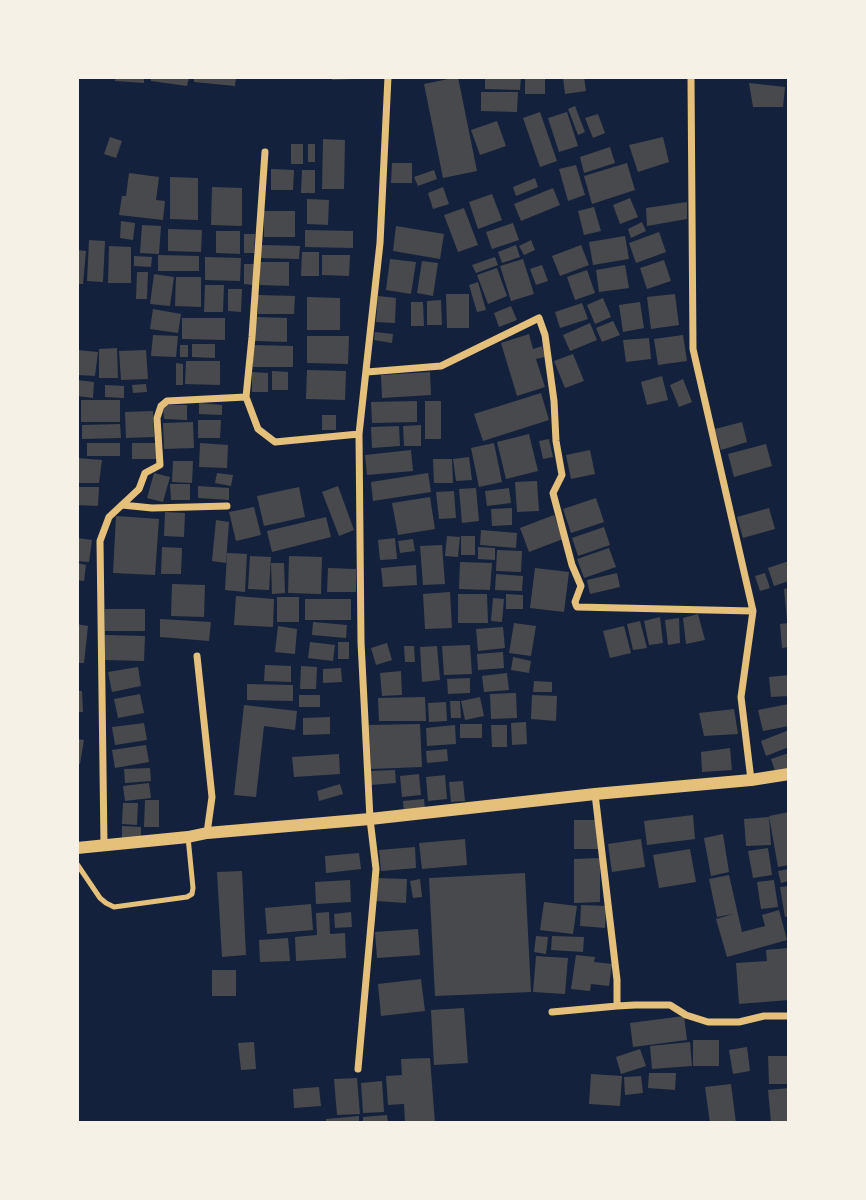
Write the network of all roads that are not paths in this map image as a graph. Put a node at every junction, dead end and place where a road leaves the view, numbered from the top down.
1 (387, 77) edge
2 (691, 77) edge
3 (265, 152) dead end
4 (367, 372) junction
5 (246, 397) junction
6 (359, 434) junction
7 (121, 505) junction
8 (227, 506) dead end
9 (753, 611) junction
10 (197, 656) dead end
11 (789, 774) edge
12 (751, 780) junction
13 (595, 794) junction
14 (370, 819) junction
15 (207, 833) junction
16 (188, 837) junction
17 (104, 845) junction
18 (77, 848) edge
19 (77, 864) edge
20 (617, 1006) junction
21 (552, 1012) dead end
22 (789, 1016) edge
23 (358, 1069) dead end

1 - 4 street
2 - 9 street
3 - 5 street
4 - 6 street
4 - 9 street
5 - 6 street
5 - 7 street
6 - 14 street
7 - 8 street
7 - 17 street
9 - 12 street
10 - 15 street
11 - 12 street
12 - 13 street
13 - 14 street
13 - 20 street
14 - 15 street
14 - 23 street
15 - 16 street
16 - 17 street
16 - 19 lane
17 - 18 street
20 - 21 street
20 - 22 street

